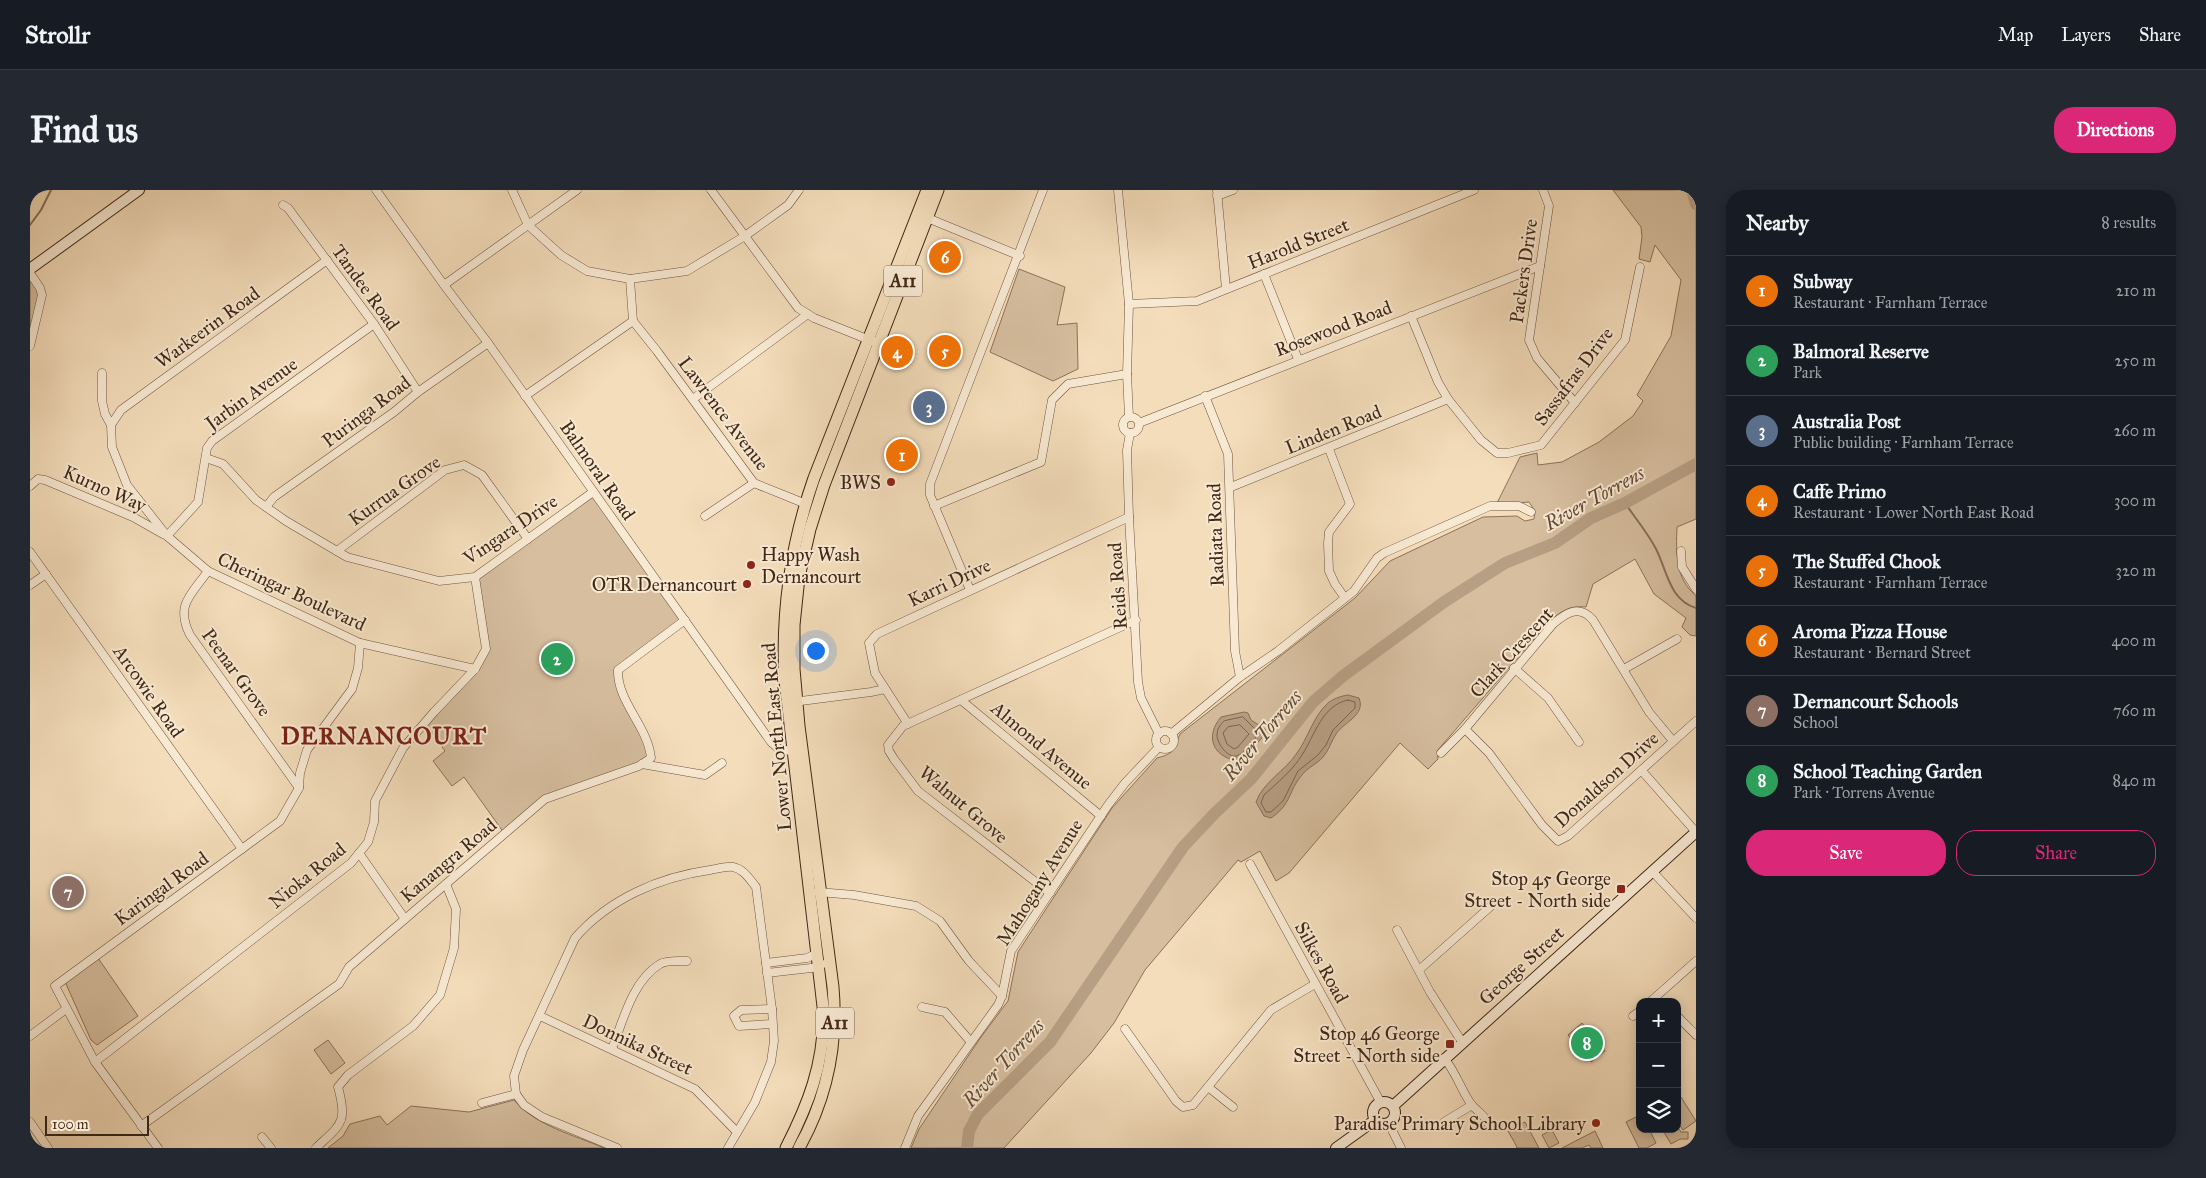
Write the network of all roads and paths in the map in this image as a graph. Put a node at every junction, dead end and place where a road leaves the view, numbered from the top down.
1 (139, 190) edge
2 (376, 190) edge
3 (512, 190) edge
4 (577, 190) edge
5 (711, 190) edge
6 (800, 190) edge
7 (927, 190) edge
8 (938, 190) edge
9 (1044, 190) edge
10 (1118, 190) edge
11 (1233, 190) edge
12 (1474, 190) edge
13 (1543, 190) edge
14 (1217, 193) edge
15 (283, 205) dead end
16 (923, 216) junction
17 (528, 225) junction
18 (745, 236) junction
19 (1020, 256) junction
20 (327, 260) junction
21 (1540, 266) junction
22 (1640, 267) dead end
23 (30, 271) edge
24 (1264, 274) junction
25 (630, 279) junction
26 (444, 286) junction
27 (1226, 289) junction
28 (1128, 304) junction
29 (808, 314) junction
30 (1411, 316) junction
31 (632, 322) junction
32 (374, 324) junction
33 (874, 342) junction
34 (488, 343) junction
35 (30, 346) edge
36 (1298, 359) junction
37 (102, 373) dead end
38 (1127, 374) junction
39 (418, 392) junction
40 (525, 396) junction
41 (1205, 396) junction
42 (693, 399) junction
43 (1448, 399) junction
44 (1575, 403) junction
45 (1129, 417) junction
46 (1139, 423) junction
47 (111, 425) junction
48 (1130, 433) junction
49 (1329, 449) junction
50 (206, 458) junction
51 (754, 483) junction
52 (30, 486) edge
53 (1230, 487) junction
54 (594, 492) junction
55 (806, 504) junction
56 (934, 506) junction
57 (266, 507) junction
58 (1531, 512) dead end
59 (705, 516) dead end
60 (1129, 517) junction
61 (167, 536) junction
62 (528, 539) junction
63 (337, 551) junction
64 (1681, 551) dead end
65 (30, 552) edge
66 (208, 571) junction
67 (46, 574) junction
68 (475, 577) junction
69 (30, 585) edge
70 (970, 590) junction
71 (1696, 590) edge
72 (1344, 598) junction
73 (685, 620) junction
74 (1136, 620) junction
75 (1677, 639) dead end
76 (360, 643) junction
77 (1514, 668) junction
78 (475, 669) junction
79 (1624, 669) junction
80 (1240, 677) junction
81 (885, 689) junction
82 (961, 700) junction
83 (792, 702) junction
84 (1696, 721) edge
85 (906, 725) junction
86 (1464, 729) junction
87 (1159, 734) junction
88 (1171, 734) junction
89 (1673, 741) junction
90 (1579, 742) dead end
91 (1159, 747) junction
92 (797, 752) junction
93 (1441, 753) dead end
94 (722, 763) dead end
95 (642, 764) junction
96 (1642, 771) junction
97 (299, 788) junction
98 (1101, 816) junction
99 (1696, 832) edge
100 (242, 849) junction
101 (359, 853) junction
102 (1250, 864) dead end
103 (1652, 871) junction
104 (446, 884) junction
105 (815, 892) junction
106 (1050, 893) junction
107 (1490, 907) dead end
108 (1696, 918) edge
109 (405, 919) junction
110 (1397, 930) dead end
111 (823, 955) junction
112 (687, 961) dead end
113 (1696, 961) edge
114 (766, 963) junction
115 (820, 967) junction
116 (1418, 970) junction
117 (767, 973) junction
118 (1315, 984) junction
119 (1658, 995) junction
120 (1002, 996) junction
121 (1655, 998) edge
122 (1661, 998) edge
123 (922, 1007) dead end
124 (772, 1008) junction
125 (66, 1009) junction
126 (540, 1016) junction
127 (1681, 1020) edge
128 (772, 1024) junction
129 (1125, 1029) dead end
130 (30, 1036) edge
131 (1696, 1036) edge
132 (970, 1041) junction
133 (1462, 1042) junction
134 (612, 1049) junction
135 (1444, 1058) junction
136 (95, 1062) junction
137 (1208, 1087) junction
138 (516, 1094) junction
139 (482, 1103) dead end
140 (1381, 1103) junction
141 (1472, 1105) junction
142 (1393, 1106) junction
143 (1234, 1107) dead end
144 (1375, 1120) junction
145 (30, 1122) edge
146 (1444, 1122) dead end
147 (1389, 1124) junction
148 (1489, 1125) dead end
149 (141, 1126) junction
150 (737, 1132) junction
151 (262, 1137) dead end
152 (48, 1148) edge
153 (158, 1148) edge
154 (271, 1148) edge
155 (316, 1148) edge
156 (617, 1148) edge
157 (728, 1148) edge
158 (786, 1148) edge
159 (799, 1148) edge
160 (905, 1148) edge
161 (1336, 1148) edge
162 (1401, 1148) edge

1 - 23 street
2 - 26 street, Balmoral Road
3 - 17 street
4 - 17 street
5 - 18 street
6 - 18 street
7 - 16 main road, Lower North East Road / A11
8 - 16 main road, Lower North East Road / A11
9 - 19 street
10 - 28 street
11 - 14 street
12 - 24 street, Harold Street
13 - 21 street, Packers Drive
14 - 27 street
15 - 20 street, Tandee Road
16 - 19 street
16 - 33 main road, Lower North East Road / A11
17 - 25 street
17 - 26 street
18 - 25 street
18 - 29 street
19 - 56 street
20 - 32 street, Tandee Road
20 - 47 street, Warkeerin Road
21 - 30 street, Rosewood Road
21 - 44 street, Packers Drive
22 - 44 street, Sassafras Drive
23 - 35 street
24 - 27 street, Harold Street
24 - 36 street
25 - 31 street
26 - 34 street, Balmoral Road
27 - 28 street, Harold Street
28 - 38 street
29 - 33 street
29 - 42 street
30 - 36 street, Rosewood Road
30 - 43 street, Sassafras Drive
31 - 40 street
31 - 42 street, Lawrence Avenue
32 - 39 street, Tandee Road
32 - 50 street, Jarbin Avenue
33 - 55 main road, Lower North East Road / A11
33 - 83 main road, Lower North East Road / A11
34 - 39 street, Puringa Road
34 - 40 street, Balmoral Road
36 - 41 street, Rosewood Road
37 - 47 street, Cheringar Boulevard
38 - 45 street
38 - 56 street
39 - 57 street, Puringa Road
40 - 54 street, Balmoral Road
41 - 46 street, Rosewood Road
41 - 53 street, Radiata Road
42 - 51 street, Lawrence Avenue
43 - 44 street, Sassafras Drive
43 - 49 street, Linden Road
45 - 46 street
45 - 48 street
46 - 48 street
47 - 61 street, Cheringar Boulevard
48 - 60 street, Reids Road
49 - 53 street, Linden Road
49 - 72 street
50 - 57 street, Vingara Drive
50 - 61 street, Jarbin Avenue
51 - 55 street, Lawrence Avenue
51 - 59 street
52 - 61 street, Kurno Way
53 - 80 street, Radiata Road
54 - 62 street, Vingara Drive
54 - 73 street, Balmoral Road
55 - 83 main road, Lower North East Road / A11
56 - 70 street
57 - 63 street, Vingara Drive
58 - 72 street
60 - 70 street, Karri Drive
60 - 74 street, Reids Road
61 - 66 street, Cheringar Boulevard
62 - 63 street, Kurrua Grove
62 - 68 street, Vingara Drive
63 - 68 street, Vingara Drive
64 - 71 street
65 - 67 street, Arcowie Road
66 - 76 street, Cheringar Boulevard
66 - 97 street, Peenar Grove
67 - 69 street
67 - 100 street, Arcowie Road
68 - 78 street, Nioka Road
70 - 81 street, Karri Drive
72 - 80 street
73 - 92 street, Balmoral Road
73 - 95 street
74 - 82 street
74 - 87 street, Reids Road
75 - 79 street
76 - 78 street, Cheringar Boulevard
76 - 97 street, Karingal Road
77 - 79 street, Clark Crescent
77 - 86 street, Clark Crescent
77 - 90 street
78 - 101 street, Nioka Road
79 - 89 street, Clark Crescent
80 - 88 street
81 - 83 street
81 - 85 street, Karri Drive
82 - 85 street
82 - 98 street, Almond Avenue
83 - 92 main road, Lower North East Road / A11
84 - 89 street, Donaldson Drive
85 - 106 street, Walnut Grove
86 - 93 street, Clark Crescent
86 - 96 street, Donaldson Drive
87 - 88 street
87 - 91 street
88 - 91 street
89 - 96 street, Donaldson Drive
91 - 98 street, Mahogany Avenue
92 - 105 main road, Lower North East Road / A11
94 - 95 street
95 - 104 street, Kanangra Road
96 - 99 street
97 - 100 street, Karingal Road
98 - 106 street, Mahogany Avenue
99 - 103 street, George Street
100 - 125 street, Karingal Road
101 - 109 street
101 - 136 street, Nioka Road
102 - 118 street, Silkes Road
103 - 108 street
103 - 133 street, George Street
104 - 109 street, Kanangra Road
104 - 155 street
105 - 111 main road, Lower North East Road / A11
105 - 120 street
106 - 120 street, Mahogany Avenue
107 - 116 street
109 - 149 street, Kanangra Road
110 - 116 street
111 - 114 street
111 - 115 main road, Lower North East Road / A11
111 - 159 main road, Lower North East Road / A11
112 - 134 street
113 - 119 street
114 - 117 street
114 - 126 street
115 - 117 street
115 - 158 main road, Lower North East Road / A11
116 - 133 street
117 - 124 street
118 - 137 street
118 - 140 street, Silkes Road
119 - 121 street
119 - 122 street
120 - 132 street, Mahogany Avenue
123 - 132 street
124 - 128 street
124 - 128 street
125 - 130 street
125 - 136 street, Karingal Road
126 - 134 street, Donnika Street
126 - 138 street
127 - 131 street
128 - 150 street
129 - 137 street
132 - 160 street, Mahogany Avenue
133 - 135 street, George Street
134 - 150 street, Donnika Street
135 - 141 street
135 - 142 street, George Street
136 - 149 street, Karingal Road
137 - 143 street
138 - 139 street
138 - 156 street
140 - 142 street
140 - 144 street
141 - 146 street
141 - 148 street
142 - 147 street
144 - 147 street
144 - 161 street
145 - 152 street
147 - 162 street
149 - 153 street, Karingal Road
150 - 157 street
151 - 154 street

